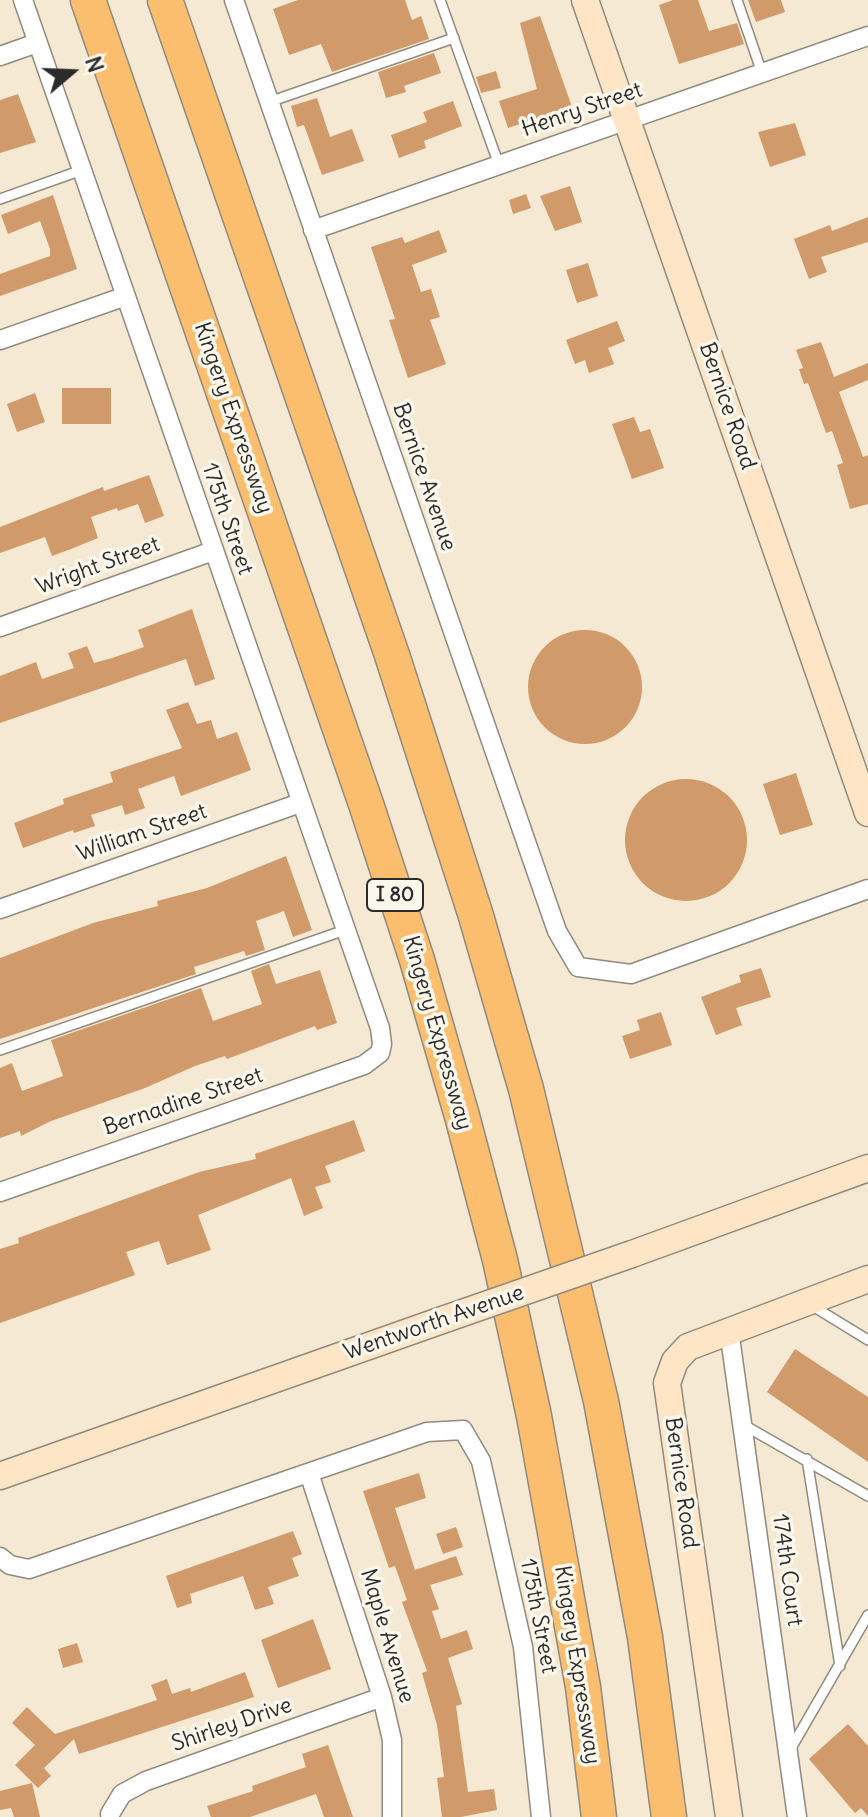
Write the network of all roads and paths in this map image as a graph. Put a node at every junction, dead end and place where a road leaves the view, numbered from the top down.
1 (23, 0) edge
2 (88, 0) edge
3 (165, 0) edge
4 (234, 0) edge
5 (440, 0) edge
6 (585, 0) edge
7 (737, 0) edge
8 (868, 36) edge
9 (454, 38) junction
10 (37, 43) junction
11 (0, 56) edge
12 (762, 73) junction
13 (269, 102) junction
14 (627, 120) junction
15 (499, 165) junction
16 (82, 170) junction
17 (0, 199) edge
18 (313, 230) junction
19 (126, 296) junction
20 (0, 340) edge
21 (213, 551) junction
22 (0, 627) edge
23 (300, 803) junction
24 (868, 813) edge
25 (868, 889) edge
26 (0, 909) edge
27 (345, 930) junction
28 (0, 1050) edge
29 (380, 1053) joint
30 (868, 1168) edge
31 (0, 1192) edge
32 (868, 1279) edge
33 (805, 1301) junction
34 (729, 1330) junction
35 (868, 1340) edge
36 (742, 1424) junction
37 (807, 1459) junction
38 (309, 1473) junction
39 (0, 1476) edge
40 (868, 1496) edge
41 (0, 1557) edge
42 (868, 1615) edge
43 (840, 1666) junction
44 (382, 1697) junction
45 (788, 1753) junction
46 (110, 1814) dead end
47 (392, 1817) edge
48 (541, 1817) edge
49 (599, 1817) edge
50 (669, 1817) edge
51 (729, 1817) edge
52 (797, 1817) edge

1 - 10 street, 175th Street
2 - 49 highway, Kingery Expressway / I 80
3 - 50 highway
4 - 13 street, Bernice Avenue
5 - 9 lane
6 - 14 street, Bernice Road
7 - 12 lane
8 - 12 street, Henry Street
9 - 13 lane
9 - 15 lane
10 - 11 street
10 - 16 street, 175th Street
12 - 14 street, Henry Street
13 - 18 street, Bernice Avenue
14 - 15 street, Henry Street
14 - 24 street, Bernice Road
15 - 18 street, Henry Street
16 - 17 lane
16 - 19 street, 175th Street
18 - 25 street, Bernice Avenue
19 - 20 street
19 - 21 street, 175th Street
21 - 22 street, Wright Street
21 - 23 street, 175th Street
23 - 26 street, William Street
23 - 27 street, 175th Street
27 - 28 lane
27 - 29 street, 175th Street
29 - 31 street, Bernadine Street
30 - 39 street, Wentworth Avenue, bridge
32 - 33 street, Bernice Road
33 - 34 street, Bernice Road
33 - 35 lane
34 - 36 street, 174th Court
34 - 51 street, Bernice Road
36 - 37 lane
36 - 45 street, 174th Court
37 - 40 lane
37 - 43 lane
38 - 41 street
38 - 44 street, Maple Avenue
38 - 48 street, 175th Street
42 - 43 lane
43 - 45 lane
44 - 46 street, Shirley Drive
44 - 47 street, Maple Avenue
45 - 52 street, 174th Court

